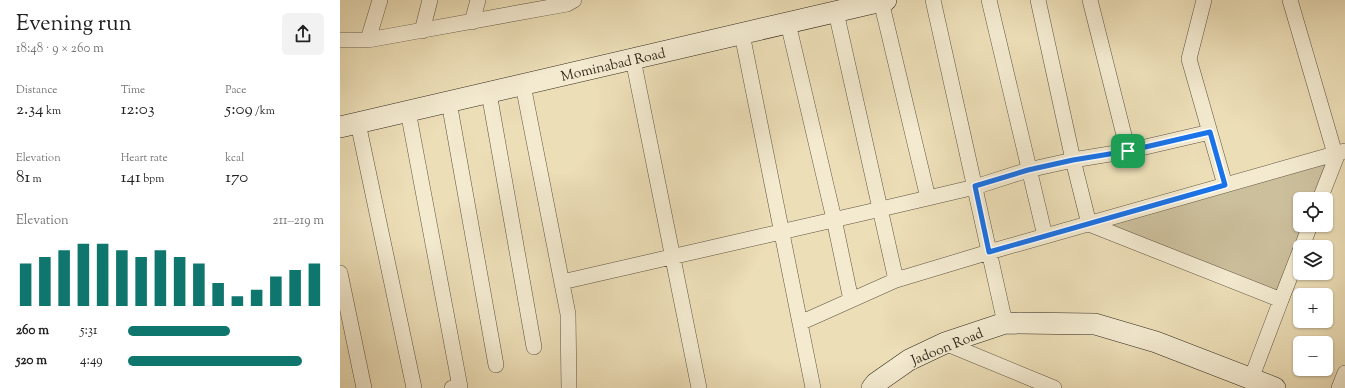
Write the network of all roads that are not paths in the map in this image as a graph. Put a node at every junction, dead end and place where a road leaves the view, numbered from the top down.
1 (380, 0) edge
2 (430, 0) edge
3 (478, 0) edge
4 (574, 0) edge
5 (934, 0) edge
6 (989, 0) edge
7 (1038, 0) edge
8 (1090, 0) edge
9 (1204, 0) edge
10 (1290, 0) edge
11 (884, 1) edge
12 (861, 3) edge
13 (523, 6) edge
14 (836, 12) junction
15 (472, 22) junction
16 (788, 23) junction
17 (422, 31) junction
18 (742, 34) junction
19 (340, 40) edge
20 (368, 40) junction
21 (633, 59) junction
22 (523, 85) junction
23 (489, 93) junction
24 (449, 102) junction
25 (408, 112) junction
26 (349, 125) edge
27 (1210, 132) junction
28 (1128, 151) junction
29 (1339, 153) edge
30 (1073, 160) junction
31 (1028, 170) junction
32 (1225, 185) junction
33 (975, 186) junction
34 (1323, 192) edge
35 (928, 198) junction
36 (881, 209) junction
37 (834, 219) junction
38 (1089, 224) junction
39 (782, 231) junction
40 (1045, 236) junction
41 (989, 252) junction
42 (673, 256) junction
43 (1293, 269) edge
44 (340, 273) edge
45 (896, 280) junction
46 (562, 282) junction
47 (851, 300) junction
48 (1281, 300) junction
49 (800, 323) junction
50 (1005, 323) junction
51 (945, 343) junction
52 (534, 347) dead end
53 (496, 365) dead end
54 (1345, 373) edge
55 (1251, 379) junction
56 (364, 388) edge
57 (414, 388) edge
58 (452, 388) edge
59 (569, 388) edge
60 (699, 388) edge
61 (813, 388) edge
62 (872, 388) edge
63 (1054, 388) edge
64 (1275, 388) edge
65 (1339, 388) edge

1 - 20 street
2 - 17 street
3 - 15 street
4 - 13 street
5 - 33 street
6 - 31 street
7 - 30 street
8 - 28 street
9 - 27 street
10 - 29 street
11 - 12 main road, Mominabad Road
11 - 35 street
12 - 14 main road, Mominabad Road
13 - 15 street
14 - 16 main road, Mominabad Road
14 - 36 street
15 - 17 street
16 - 18 main road, Mominabad Road
16 - 37 street
17 - 20 street
18 - 21 main road, Mominabad Road
18 - 39 street
19 - 20 street
21 - 22 main road, Mominabad Road
21 - 42 street
22 - 23 main road, Mominabad Road
22 - 46 street
23 - 24 main road, Mominabad Road
23 - 52 street
24 - 25 main road, Mominabad Road
24 - 53 street
25 - 26 main road, Mominabad Road
25 - 58 street
26 - 57 street
27 - 28 street
27 - 32 street
28 - 30 street
29 - 32 street
29 - 34 street
30 - 31 street
30 - 38 street
31 - 33 street
31 - 40 street
32 - 38 street
33 - 35 street
33 - 41 street
35 - 36 street
36 - 37 street
36 - 45 street
37 - 39 street
37 - 47 street
38 - 40 street
38 - 48 street
39 - 42 street
39 - 49 street
40 - 41 street
41 - 45 street
41 - 50 street
42 - 46 street
42 - 60 street
43 - 48 street
44 - 56 street
45 - 47 street
46 - 59 street
47 - 49 street
48 - 55 street
49 - 61 street
50 - 51 main road, Jadoon Road
50 - 55 main road, Jadoon Road
51 - 62 main road, Jadoon Road
51 - 63 street
54 - 65 street
55 - 64 main road, Jadoon Road

